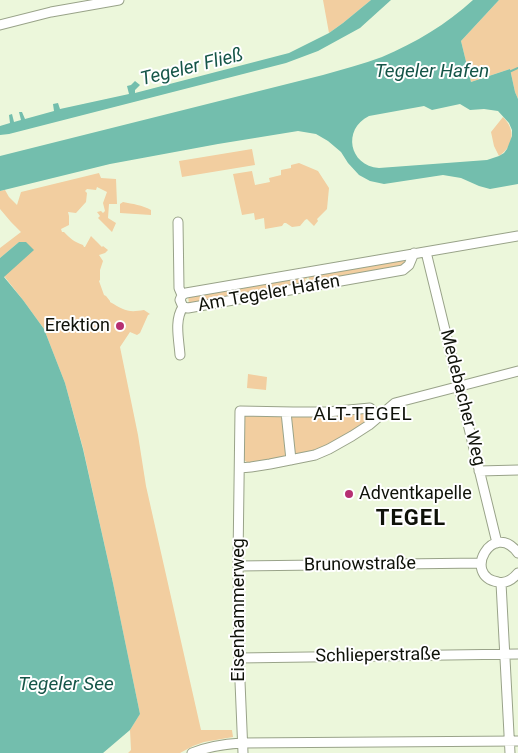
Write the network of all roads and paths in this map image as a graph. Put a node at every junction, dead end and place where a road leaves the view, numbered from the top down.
1 (119, 0) edge
2 (0, 25) edge
3 (178, 222) dead end
4 (518, 236) edge
5 (426, 252) junction
6 (414, 253) junction
7 (182, 295) junction
8 (183, 306) junction
9 (180, 355) dead end
10 (518, 371) edge
11 (459, 386) junction
12 (286, 412) junction
13 (378, 417) junction
14 (291, 460) junction
15 (240, 468) junction
16 (518, 470) edge
17 (479, 471) junction
18 (497, 543) junction
19 (518, 553) edge
20 (481, 563) junction
21 (238, 566) junction
22 (518, 573) edge
23 (501, 582) junction
24 (505, 654) junction
25 (518, 654) edge
26 (239, 658) junction
27 (514, 741) edge
28 (242, 742) junction
29 (192, 753) edge
30 (243, 753) edge
31 (510, 753) edge

1 - 2 street
3 - 7 street
4 - 5 street, Am Tegeler Hafen
5 - 6 street, Am Tegeler Hafen
5 - 11 street, Medebacher Weg
6 - 7 street, Am Tegeler Hafen
6 - 8 street, Am Tegeler Hafen
7 - 8 street, Am Tegeler Hafen
8 - 9 street
10 - 11 street
11 - 13 street
11 - 17 street, Medebacher Weg
12 - 13 street
12 - 14 street
12 - 15 street
13 - 14 street
14 - 15 street
15 - 21 street, Eisenhammerweg
16 - 17 street
17 - 18 street, Medebacher Weg
18 - 19 street
18 - 20 street
20 - 21 street, Brunowstraße
20 - 23 street
21 - 26 street, Eisenhammerweg
22 - 23 street
23 - 24 street
24 - 25 street, Schlieperstraße
24 - 26 street, Schlieperstraße
24 - 27 street
26 - 28 street, Eisenhammerweg
27 - 28 street
27 - 31 street
28 - 29 street
28 - 30 street, Eisenhammerweg

